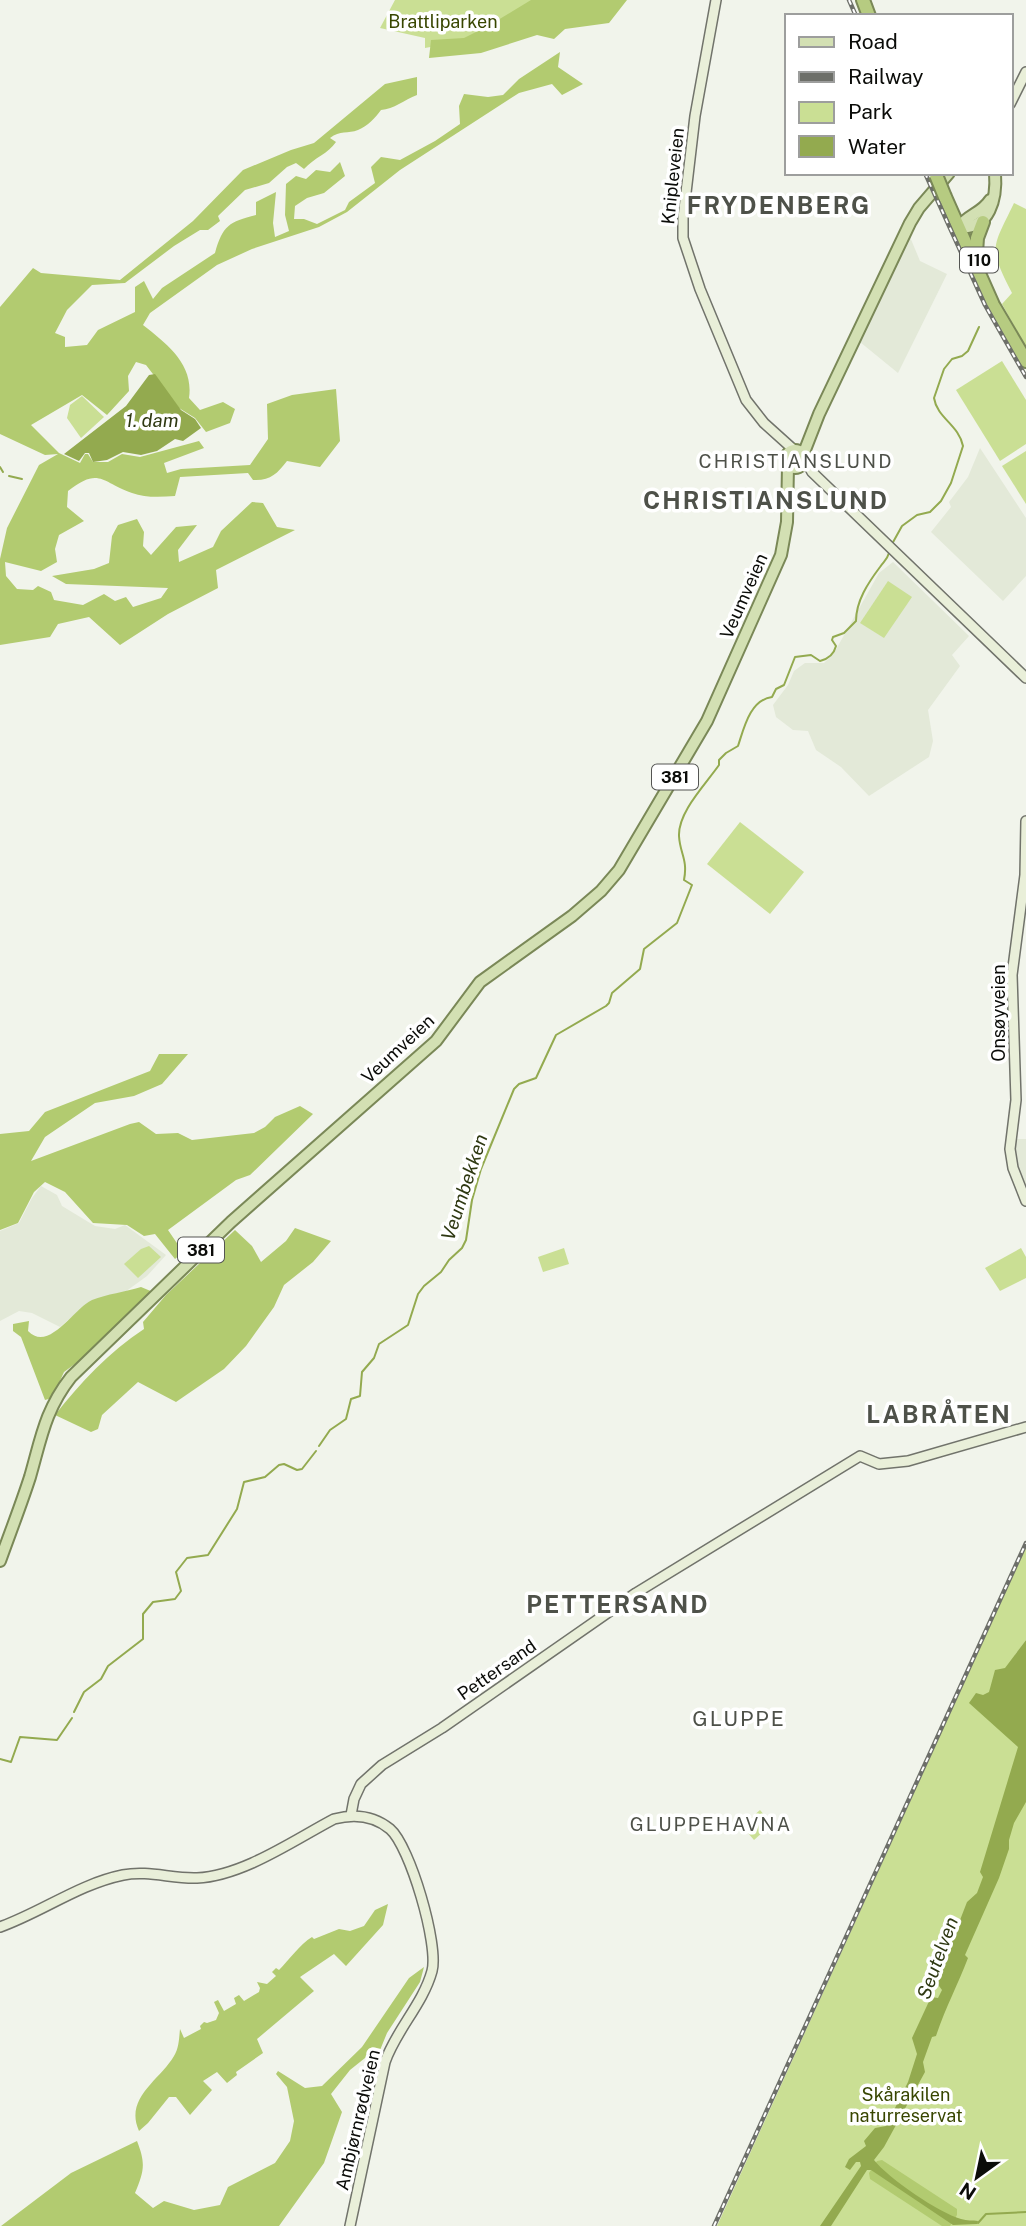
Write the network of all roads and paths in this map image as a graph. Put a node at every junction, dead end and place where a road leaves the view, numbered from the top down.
1 (716, 0) edge
2 (1026, 72) edge
3 (1012, 98) edge
4 (993, 175) edge
5 (993, 175) edge
6 (942, 181) edge
7 (982, 222) junction
8 (963, 225) junction
9 (976, 253) junction
10 (1008, 331) junction
11 (1026, 360) edge
12 (797, 459) junction
13 (1026, 678) edge
14 (1026, 821) edge
15 (1026, 1201) edge
16 (1026, 1427) edge
17 (0, 1561) edge
18 (351, 1815) junction
19 (0, 1927) edge
20 (350, 2226) edge

1 - 12 street, Knipleveien
2 - 3 street
4 - 7 main road
5 - 8 main road
6 - 8 highway, 110
6 - 12 main road
7 - 8 main road
7 - 9 highway, 110
8 - 9 highway, 110
8 - 10 highway, 110
9 - 10 highway, 110
10 - 11 highway, 110
12 - 13 street, Knipleveien
12 - 17 main road, Veumveien / 381
14 - 15 street, Onsøyveien
16 - 18 street, Pettersand
18 - 19 street
18 - 20 street, Ambjørnrødveien

